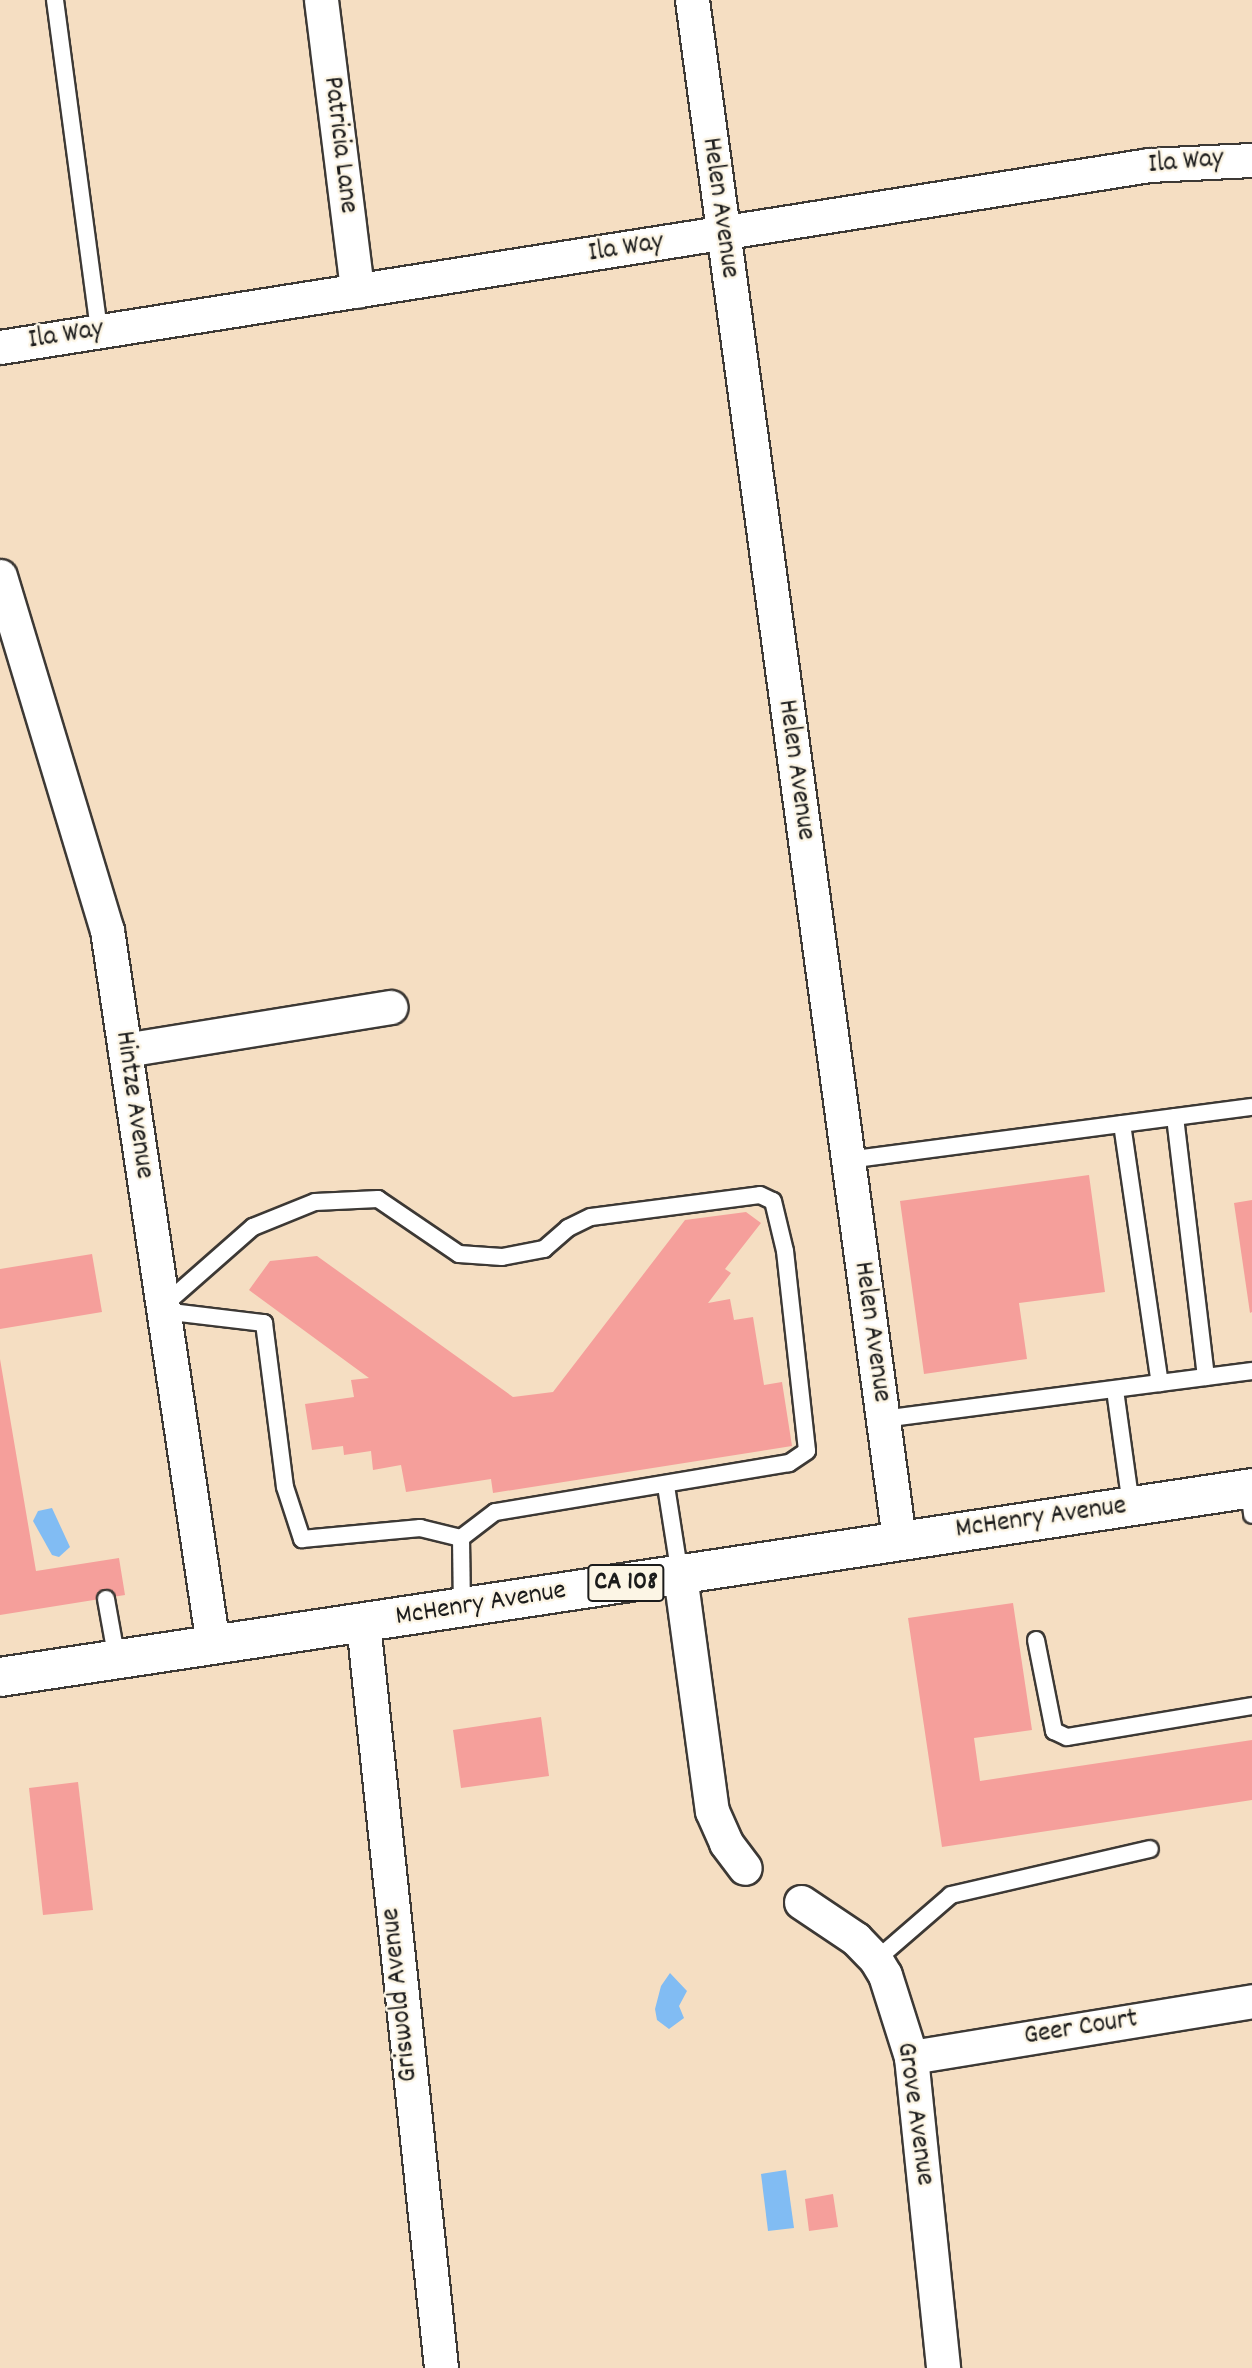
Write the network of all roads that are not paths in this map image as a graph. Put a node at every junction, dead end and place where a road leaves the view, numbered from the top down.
1 (55, 0) edge
2 (321, 0) edge
3 (692, 0) edge
4 (1252, 160) edge
5 (723, 234) junction
6 (357, 290) junction
7 (99, 331) junction
8 (0, 347) edge
9 (0, 576) edge
10 (391, 1007) dead end
11 (125, 1051) junction
12 (1252, 1107) edge
13 (1175, 1117) junction
14 (1122, 1124) junction
15 (848, 1160) junction
16 (163, 1308) junction
17 (1252, 1371) edge
18 (1206, 1377) junction
19 (1160, 1383) junction
20 (1115, 1390) junction
21 (883, 1419) junction
22 (666, 1486) junction
23 (1251, 1497) edge
24 (1131, 1506) junction
25 (461, 1538) junction
26 (900, 1540) junction
27 (680, 1574) junction
28 (106, 1599) dead end
29 (462, 1607) junction
30 (363, 1623) junction
31 (1036, 1640) dead end
32 (213, 1645) junction
33 (117, 1660) junction
34 (0, 1677) edge
35 (1252, 1706) edge
36 (1150, 1849) dead end
37 (745, 1868) dead end
38 (801, 1902) dead end
39 (876, 1960) junction
40 (1252, 2001) edge
41 (911, 2057) junction
42 (441, 2368) edge
43 (943, 2368) edge

1 - 7 lane
2 - 6 street, Patricia Lane
3 - 5 street, Helen Avenue
4 - 5 street, Ila Way
5 - 6 street, Ila Way
5 - 15 street, Helen Avenue
6 - 7 street, Ila Way
7 - 8 street, Ila Way
9 - 11 street, Hintze Avenue
10 - 11 street
11 - 16 street, Hintze Avenue
12 - 13 lane
13 - 14 lane
13 - 18 lane
14 - 15 lane
14 - 19 lane
15 - 21 street, Helen Avenue
16 - 22 lane
16 - 25 lane
16 - 32 street, Hintze Avenue
17 - 18 lane
18 - 19 lane
19 - 20 lane
20 - 21 lane
20 - 24 lane
21 - 26 street, Helen Avenue
22 - 25 lane
22 - 27 lane
23 - 24 main road, McHenry Avenue / CA 108
24 - 26 main road, McHenry Avenue / CA 108
25 - 29 lane
26 - 27 main road, McHenry Avenue / CA 108
27 - 29 main road, McHenry Avenue / CA 108
27 - 37 street
28 - 33 lane
29 - 30 main road, McHenry Avenue / CA 108
30 - 32 main road, McHenry Avenue / CA 108
30 - 42 street, Griswold Avenue
31 - 35 lane
32 - 33 main road, McHenry Avenue / CA 108
33 - 34 main road, McHenry Avenue / CA 108
36 - 39 lane
38 - 39 street, Grove Avenue
39 - 41 street, Grove Avenue
40 - 41 street, Geer Court
41 - 43 street, Grove Avenue

